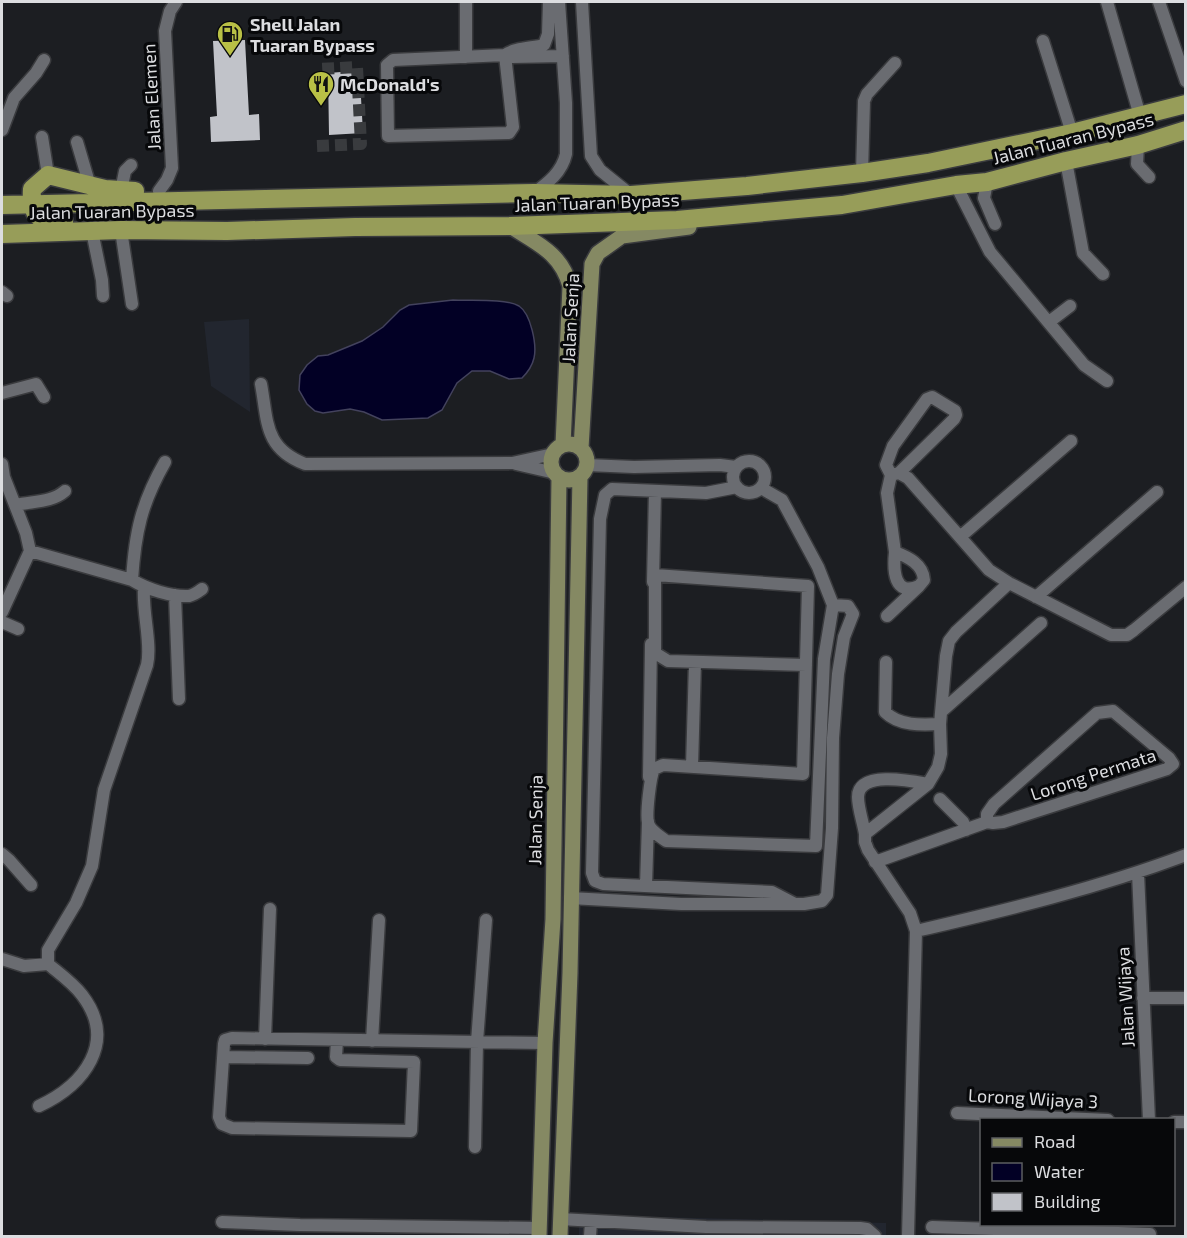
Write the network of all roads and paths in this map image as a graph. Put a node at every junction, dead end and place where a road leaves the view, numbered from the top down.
1 (176, 2) edge
2 (466, 2) edge
3 (549, 2) edge
4 (559, 2) edge
5 (582, 2) edge
6 (1107, 2) edge
7 (1159, 2) edge
8 (1043, 41) dead end
9 (505, 55) junction
10 (563, 56) junction
11 (466, 57) junction
12 (44, 60) dead end
13 (895, 63) dead end
14 (1185, 81) edge
15 (1185, 104) edge
16 (1140, 116) junction
17 (2, 130) edge
18 (1185, 130) edge
19 (1072, 133) junction
20 (42, 137) dead end
21 (76, 142) dead end
22 (1138, 145) junction
23 (1066, 161) junction
24 (131, 165) dead end
25 (862, 173) junction
26 (48, 175) junction
27 (1149, 177) dead end
28 (987, 182) junction
29 (956, 185) junction
30 (90, 186) junction
31 (159, 190) junction
32 (121, 191) junction
33 (534, 193) junction
34 (631, 195) junction
35 (274, 199) junction
36 (33, 204) junction
37 (2, 205) edge
38 (723, 216) junction
39 (995, 224) dead end
40 (510, 226) junction
41 (355, 227) junction
42 (121, 230) junction
43 (92, 231) junction
44 (2, 234) edge
45 (1103, 274) dead end
46 (103, 296) dead end
47 (132, 304) dead end
48 (1070, 306) dead end
49 (1049, 322) junction
50 (1107, 381) dead end
51 (261, 384) dead end
52 (2, 393) edge
53 (44, 397) dead end
54 (1071, 441) dead end
55 (581, 448) junction
56 (558, 450) junction
57 (165, 462) dead end
58 (512, 463) junction
59 (2, 464) edge
60 (736, 467) junction
61 (583, 471) junction
62 (895, 474) junction
63 (557, 475) junction
64 (737, 488) junction
65 (761, 488) junction
66 (65, 491) dead end
67 (655, 491) junction
68 (1157, 492) dead end
69 (16, 505) junction
70 (960, 537) junction
71 (30, 551) junction
72 (895, 552) junction
73 (132, 580) junction
74 (1009, 583) junction
75 (919, 586) junction
76 (144, 587) junction
77 (1185, 587) edge
78 (202, 589) dead end
79 (175, 595) junction
80 (1036, 597) junction
81 (833, 605) junction
82 (2, 612) edge
83 (888, 616) dead end
84 (2, 622) edge
85 (1041, 623) dead end
86 (18, 629) dead end
87 (829, 633) junction
88 (844, 638) junction
89 (695, 662) junction
90 (886, 662) dead end
91 (806, 664) junction
92 (179, 699) dead end
93 (942, 711) junction
94 (940, 724) junction
95 (692, 767) junction
96 (928, 784) junction
97 (940, 799) dead end
98 (987, 822) junction
99 (966, 830) junction
100 (865, 834) junction
101 (2, 854) edge
102 (1185, 855) edge
103 (875, 862) junction
104 (1138, 873) junction
105 (31, 885) dead end
106 (646, 886) junction
107 (570, 898) junction
108 (795, 904) junction
109 (270, 909) dead end
110 (379, 920) dead end
111 (486, 920) dead end
112 (916, 931) junction
113 (2, 959) edge
114 (48, 964) junction
115 (1143, 998) junction
116 (1185, 998) edge
117 (266, 1039) junction
118 (337, 1040) junction
119 (372, 1041) junction
120 (477, 1042) junction
121 (545, 1043) junction
122 (223, 1057) junction
123 (308, 1058) dead end
124 (39, 1106) dead end
125 (957, 1113) dead end
126 (1083, 1118) edge
127 (1149, 1118) edge
128 (475, 1147) dead end
129 (560, 1219) junction
130 (222, 1222) dead end
131 (591, 1222) junction
132 (933, 1227) dead end
133 (539, 1232) edge
134 (706, 1232) edge
135 (819, 1232) edge
136 (1150, 1232) edge
137 (1038, 1233) edge
138 (560, 1236) edge
139 (590, 1236) edge
140 (875, 1236) edge
141 (908, 1236) edge

1 - 31 street, Jalan Elemen
2 - 11 street
3 - 9 street
4 - 10 street
5 - 34 street
6 - 16 street
7 - 14 street
8 - 19 street
9 - 10 street
9 - 11 street
9 - 11 street
10 - 33 street
12 - 17 street
13 - 25 street
15 - 16 highway, Jalan Tuaran Bypass
16 - 19 highway, Jalan Tuaran Bypass
18 - 22 highway, Jalan Tuaran Bypass
19 - 25 highway, Jalan Tuaran Bypass
20 - 26 street
21 - 30 street
22 - 23 highway, Jalan Tuaran Bypass
22 - 27 street
23 - 28 highway, Jalan Tuaran Bypass
23 - 45 street
24 - 32 street
25 - 34 highway, Jalan Tuaran Bypass
26 - 30 highway
26 - 36 highway
28 - 29 highway, Jalan Tuaran Bypass
28 - 39 street
29 - 38 highway, Jalan Tuaran Bypass
29 - 49 street
30 - 32 highway
31 - 32 highway
31 - 35 highway
33 - 34 highway, Jalan Tuaran Bypass
33 - 35 highway, Jalan Tuaran Bypass
35 - 36 highway, Jalan Tuaran Bypass
36 - 37 highway, Jalan Tuaran Bypass
36 - 41 highway
38 - 40 highway, Jalan Tuaran Bypass
38 - 55 main road, Jalan Senja
40 - 41 highway, Jalan Tuaran Bypass
40 - 56 main road, Jalan Senja
41 - 42 highway, Jalan Tuaran Bypass
42 - 43 highway, Jalan Tuaran Bypass
42 - 47 street
43 - 44 highway, Jalan Tuaran Bypass
43 - 46 street
48 - 49 street
49 - 50 street
51 - 58 street
52 - 53 street
54 - 70 street
55 - 56 main road
55 - 61 main road, Jalan Senja
56 - 58 street
56 - 63 main road, Jalan Senja
57 - 73 street
58 - 63 street
59 - 69 street
60 - 61 street
60 - 64 street
60 - 65 street
61 - 63 main road
61 - 107 main road, Jalan Senja
62 - 62 street
62 - 70 street
62 - 72 street
63 - 121 main road, Jalan Senja
64 - 65 street
64 - 67 street
65 - 81 street
66 - 69 street
67 - 106 street
67 - 106 street
68 - 80 street
69 - 71 street
70 - 74 street
71 - 73 street
71 - 82 street
72 - 75 street
72 - 75 street
73 - 76 street
74 - 80 street
74 - 93 street
75 - 83 street
76 - 79 street
76 - 114 street
77 - 80 street
78 - 79 street
79 - 92 street
81 - 87 street
81 - 88 street
84 - 86 street
85 - 93 street
87 - 88 street
87 - 95 street
88 - 108 street
89 - 91 street
89 - 91 street
89 - 95 street
90 - 94 street
91 - 95 street
93 - 94 street
94 - 96 street
96 - 100 street
96 - 100 street
97 - 99 street
98 - 98 street, Lorong Permata
98 - 99 street, Lorong Permata
99 - 103 street, Lorong Permata
100 - 103 street
101 - 105 street
102 - 104 street
103 - 112 street
104 - 112 street
104 - 115 street, Jalan Wijaya
106 - 108 street
107 - 108 street
107 - 129 main road, Jalan Senja
109 - 117 street
110 - 119 street
111 - 120 street
112 - 141 street
113 - 114 street
114 - 124 street
115 - 116 street
115 - 127 street, Jalan Wijaya
117 - 118 street
117 - 122 street
118 - 119 street
118 - 122 street
119 - 120 street
120 - 121 street
120 - 128 street
121 - 133 main road, Jalan Senja
122 - 123 street
125 - 126 street, Lorong Wijaya 3
129 - 131 street
129 - 138 main road, Jalan Senja
130 - 133 street
131 - 134 street
131 - 139 street
132 - 137 street
134 - 135 street
135 - 140 street
136 - 137 street

